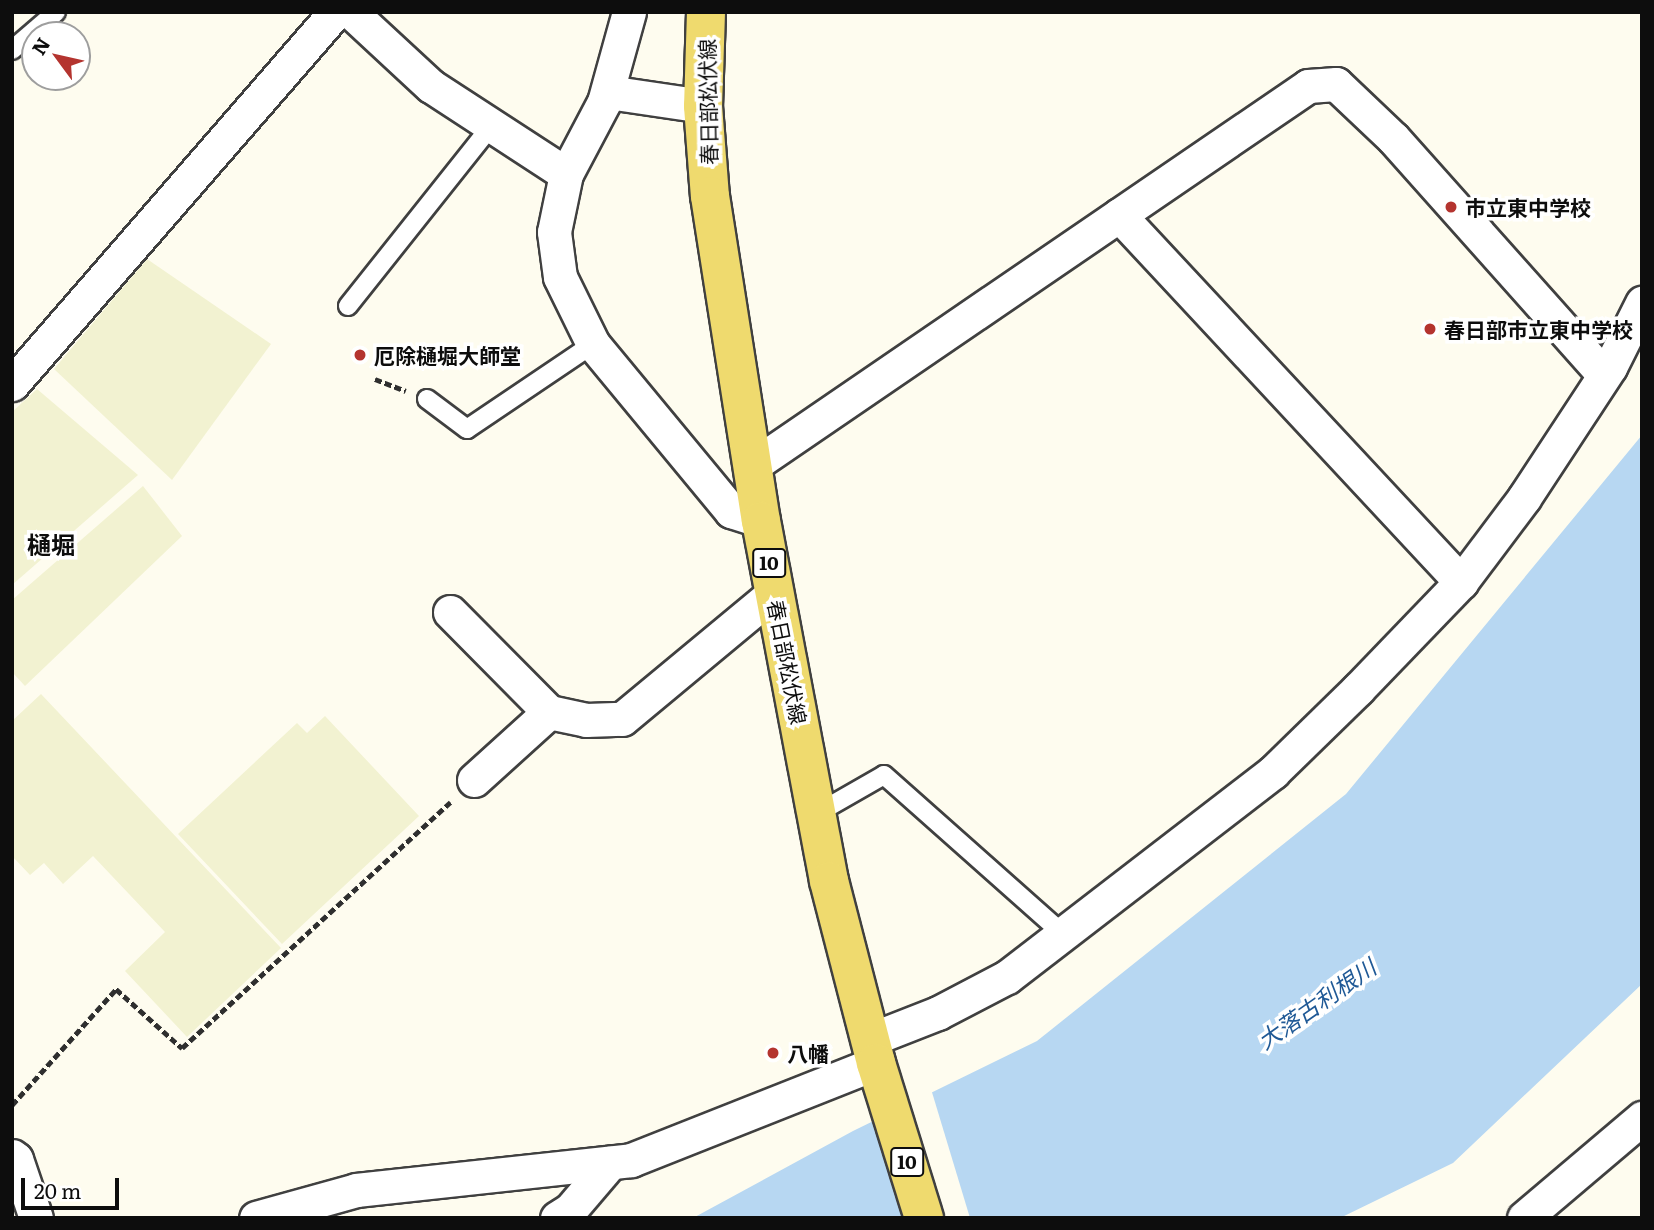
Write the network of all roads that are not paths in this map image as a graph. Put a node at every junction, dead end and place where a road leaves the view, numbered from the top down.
1 (55, 12) edge
2 (335, 12) edge
3 (351, 12) edge
4 (629, 12) edge
5 (706, 12) edge
6 (12, 50) edge
7 (608, 92) junction
8 (703, 106) junction
9 (491, 126) junction
10 (566, 174) junction
11 (1119, 215) junction
12 (1642, 303) edge
13 (348, 306) dead end
14 (593, 344) junction
15 (1604, 375) junction
16 (12, 384) edge
17 (427, 399) dead end
18 (752, 467) junction
19 (761, 521) junction
20 (1461, 582) junction
21 (775, 593) junction
22 (450, 612) dead end
23 (548, 712) junction
24 (474, 780) road end
25 (816, 814) junction
26 (1064, 935) junction
27 (872, 1052) junction
28 (1642, 1118) edge
29 (12, 1156) edge
30 (610, 1163) junction
31 (36, 1218) edge
32 (256, 1218) edge
33 (557, 1218) edge
34 (924, 1218) edge
35 (1524, 1218) edge

1 - 6 lane
2 - 16 street
3 - 9 street
4 - 7 street
5 - 8 main road, 春日部松伏線 / 10
7 - 8 street
7 - 10 street
8 - 18 main road, 春日部松伏線 / 10
9 - 10 street
9 - 13 lane
10 - 14 street
11 - 15 street
11 - 18 street
11 - 20 street
12 - 15 street
14 - 17 lane
14 - 19 street
15 - 20 street
18 - 19 main road, 春日部松伏線 / 10
19 - 21 main road, 春日部松伏線 / 10
20 - 26 street
21 - 23 street
21 - 25 main road, 春日部松伏線 / 10
22 - 23 street
23 - 24 street
25 - 26 lane
25 - 27 main road, 春日部松伏線 / 10
26 - 27 street
27 - 30 street
27 - 34 main road, 春日部松伏線 / 10
28 - 35 street
29 - 31 street
30 - 32 street
30 - 33 street

